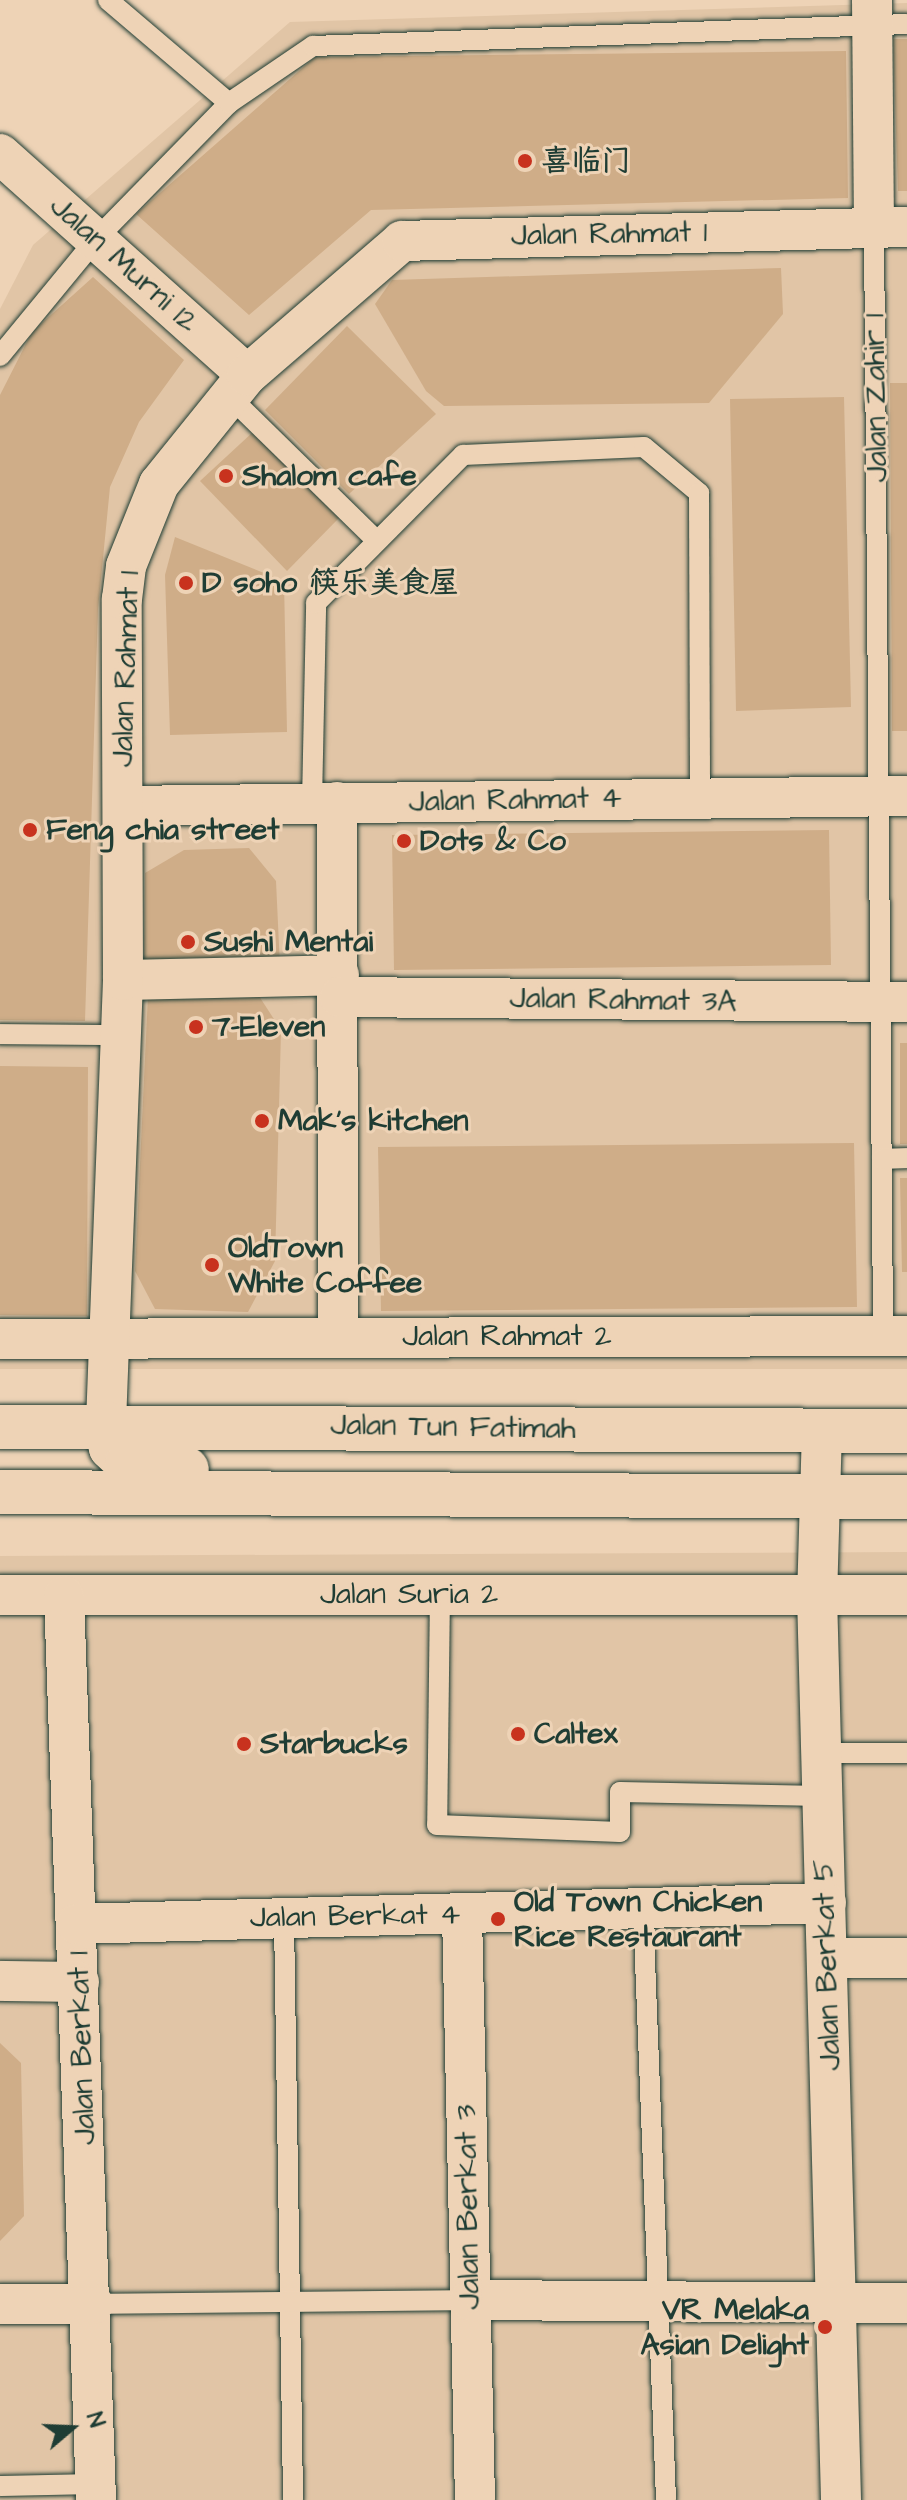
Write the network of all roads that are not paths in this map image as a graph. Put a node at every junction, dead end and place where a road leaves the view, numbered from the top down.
1 (108, 0) edge
2 (884, 16) edge
3 (229, 103) junction
4 (0, 154) edge
5 (890, 227) edge
6 (97, 238) junction
7 (0, 356) edge
8 (238, 386) junction
9 (377, 541) junction
10 (894, 796) edge
11 (700, 798) junction
12 (324, 802) junction
13 (123, 806) junction
14 (123, 980) junction
15 (340, 986) junction
16 (894, 1002) edge
17 (0, 1034) edge
18 (121, 1035) junction
19 (907, 1158) edge
20 (882, 1159) junction
21 (895, 1336) edge
22 (338, 1337) junction
23 (0, 1339) edge
24 (108, 1339) junction
25 (106, 1423) junction
26 (0, 1427) edge
27 (822, 1430) junction
28 (907, 1431) edge
29 (0, 1492) edge
30 (410, 1494) junction
31 (907, 1497) edge
32 (817, 1498) junction
33 (440, 1593) junction
34 (0, 1595) edge
35 (817, 1595) junction
36 (907, 1595) edge
37 (64, 1596) junction
38 (822, 1753) junction
39 (907, 1753) edge
40 (822, 1796) junction
41 (826, 1903) junction
42 (643, 1909) junction
43 (462, 1914) junction
44 (284, 1918) junction
45 (77, 1924) junction
46 (827, 1958) junction
47 (907, 1958) edge
48 (0, 1981) edge
49 (79, 1982) junction
50 (470, 2300) junction
51 (290, 2302) junction
52 (659, 2302) junction
53 (836, 2303) junction
54 (907, 2303) edge
55 (0, 2304) edge
56 (93, 2304) junction
57 (0, 2486) edge
58 (96, 2492) edge
59 (293, 2500) edge
60 (475, 2500) edge
61 (666, 2500) edge
62 (841, 2500) edge

1 - 3 lane
2 - 3 lane
2 - 5 street, Jalan Zahir 1
3 - 6 lane
4 - 6 street, Jalan Murni 12
5 - 8 street, Jalan Rahmat 1
5 - 10 lane, Jalan Zahir 1
6 - 7 lane
6 - 8 street, Jalan Murni 12
8 - 9 lane
8 - 13 street, Jalan Rahmat 1
9 - 11 lane
9 - 12 lane
10 - 11 street, Jalan Rahmat 4
10 - 16 lane, Jalan Zahir 1
11 - 12 street, Jalan Rahmat 4
12 - 13 street, Jalan Rahmat 4
12 - 15 street
13 - 14 street, Jalan Rahmat 1
14 - 15 street, Jalan Rahmat 3A
14 - 18 street, Jalan Rahmat 1
15 - 16 street, Jalan Rahmat 3A
15 - 22 street
16 - 20 lane, Jalan Zahir 1
17 - 18 lane
18 - 24 street, Jalan Rahmat 1
19 - 20 lane
20 - 21 lane, Jalan Zahir 1
21 - 22 street, Jalan Rahmat 2
22 - 24 street, Jalan Rahmat 2
23 - 24 street, Jalan Rahmat 2
24 - 25 street, Jalan Rahmat 1
25 - 26 main road, Jalan Tun Fatimah
25 - 27 main road, Jalan Tun Fatimah
25 - 30 main road
27 - 28 main road, Jalan Tun Fatimah
27 - 32 street, Jalan Berkat 5
29 - 30 main road
30 - 32 main road
31 - 32 main road
32 - 35 street, Jalan Berkat 5
33 - 35 street, Jalan Suria 2
33 - 37 street, Jalan Suria 2
33 - 40 lane
34 - 37 street, Jalan Suria 2
35 - 36 street, Jalan Suria 2
35 - 38 street, Jalan Berkat 5
37 - 45 street, Jalan Berkat 1
38 - 39 lane
38 - 40 street, Jalan Berkat 5
40 - 41 street, Jalan Berkat 5
41 - 42 street, Jalan Berkat 4
41 - 46 street, Jalan Berkat 5
42 - 43 street, Jalan Berkat 4
42 - 52 lane
43 - 44 street, Jalan Berkat 4
43 - 50 street, Jalan Berkat 3
44 - 45 street, Jalan Berkat 4
44 - 51 lane
45 - 49 street, Jalan Berkat 1
46 - 47 street
46 - 53 street, Jalan Berkat 5
48 - 49 street
49 - 56 street, Jalan Berkat 1
50 - 51 lane
50 - 52 street
50 - 60 street, Jalan Berkat 3
51 - 56 lane
51 - 59 lane
52 - 53 street
52 - 61 lane
53 - 54 street
53 - 62 street, Jalan Berkat 5
55 - 56 street
56 - 58 street, Jalan Berkat 1
57 - 58 lane

